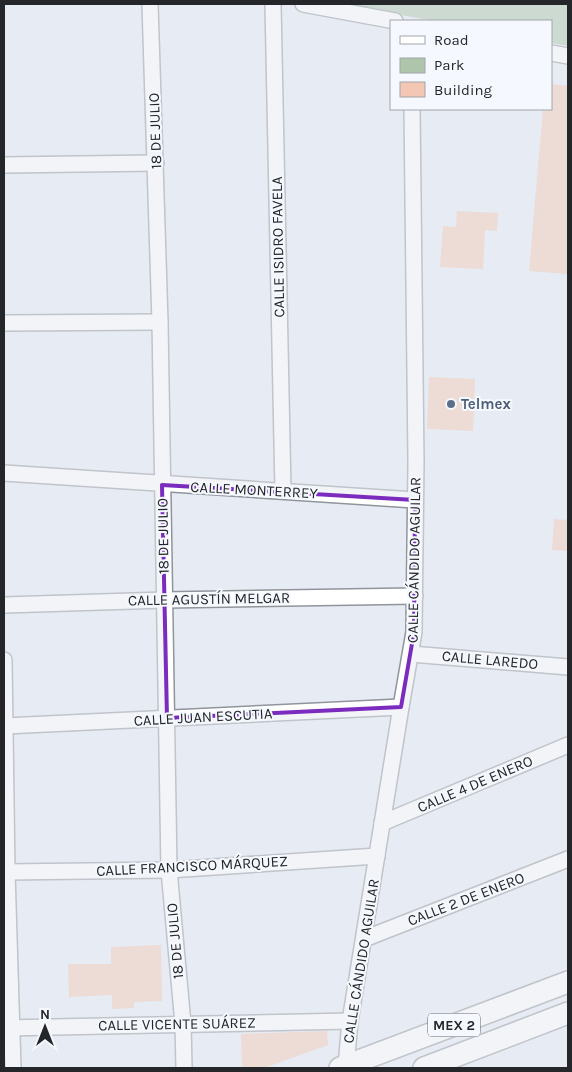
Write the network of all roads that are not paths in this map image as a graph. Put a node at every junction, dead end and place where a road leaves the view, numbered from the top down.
1 (150, 4) edge
2 (273, 4) edge
3 (306, 4) edge
4 (390, 20) edge
5 (552, 53) edge
6 (568, 56) edge
7 (412, 110) edge
8 (156, 163) junction
9 (4, 165) edge
10 (160, 322) junction
11 (4, 323) edge
12 (4, 473) edge
13 (162, 484) junction
14 (283, 491) junction
15 (415, 500) junction
16 (415, 596) junction
17 (165, 600) junction
18 (4, 605) edge
19 (411, 654) junction
20 (4, 660) edge
21 (568, 666) edge
22 (400, 707) junction
23 (167, 718) junction
24 (5, 726) junction
25 (568, 745) edge
26 (382, 823) junction
27 (377, 856) junction
28 (568, 859) edge
29 (169, 870) junction
30 (7, 872) junction
31 (364, 939) junction
32 (568, 982) edge
33 (568, 1013) edge
34 (350, 1021) junction
35 (183, 1024) junction
36 (8, 1028) edge
37 (343, 1067) edge
38 (13, 1068) edge
39 (184, 1068) edge
40 (424, 1068) edge

1 - 8 street, 18 DE JULIO
2 - 14 street, CALLE ISIDRO FAVELA
3 - 4 street
5 - 6 street
7 - 15 street, CALLE CÁNDIDO AGUILAR
8 - 9 street
8 - 10 street, 18 DE JULIO
10 - 11 street
10 - 13 street, 18 DE JULIO
12 - 13 street, CALLE MONTERREY
13 - 14 street, CALLE MONTERREY
13 - 17 street, 18 DE JULIO
14 - 15 street, CALLE MONTERREY
15 - 16 street, CALLE CÁNDIDO AGUILAR
16 - 17 street, CALLE AGUSTÍN MELGAR
16 - 19 street, CALLE CÁNDIDO AGUILAR
17 - 18 street, CALLE AGUSTÍN MELGAR
17 - 23 street, 18 DE JULIO
19 - 21 street, CALLE LAREDO
19 - 22 street, CALLE CÁNDIDO AGUILAR
20 - 24 street
22 - 23 street, CALLE JUAN ESCUTIA
22 - 26 street, CALLE CÁNDIDO AGUILAR
23 - 24 street, CALLE JUAN ESCUTIA
23 - 29 street, 18 DE JULIO
24 - 30 street
25 - 26 street, CALLE 4 DE ENERO
26 - 27 street, CALLE CÁNDIDO AGUILAR
27 - 29 street, CALLE FRANCISCO MÁRQUEZ
27 - 31 street, CALLE CÁNDIDO AGUILAR
28 - 31 street, CALLE 2 DE ENERO
29 - 30 street, CALLE FRANCISCO MÁRQUEZ
29 - 35 street, 18 DE JULIO
30 - 36 street
31 - 34 street, CALLE CÁNDIDO AGUILAR
32 - 37 highway, MEX 2
33 - 40 highway, MEX 2
34 - 35 street, CALLE VICENTE SUÁREZ
34 - 37 street, CALLE CÁNDIDO AGUILAR
35 - 36 street, CALLE VICENTE SUÁREZ
35 - 39 street, 18 DE JULIO
36 - 38 street

